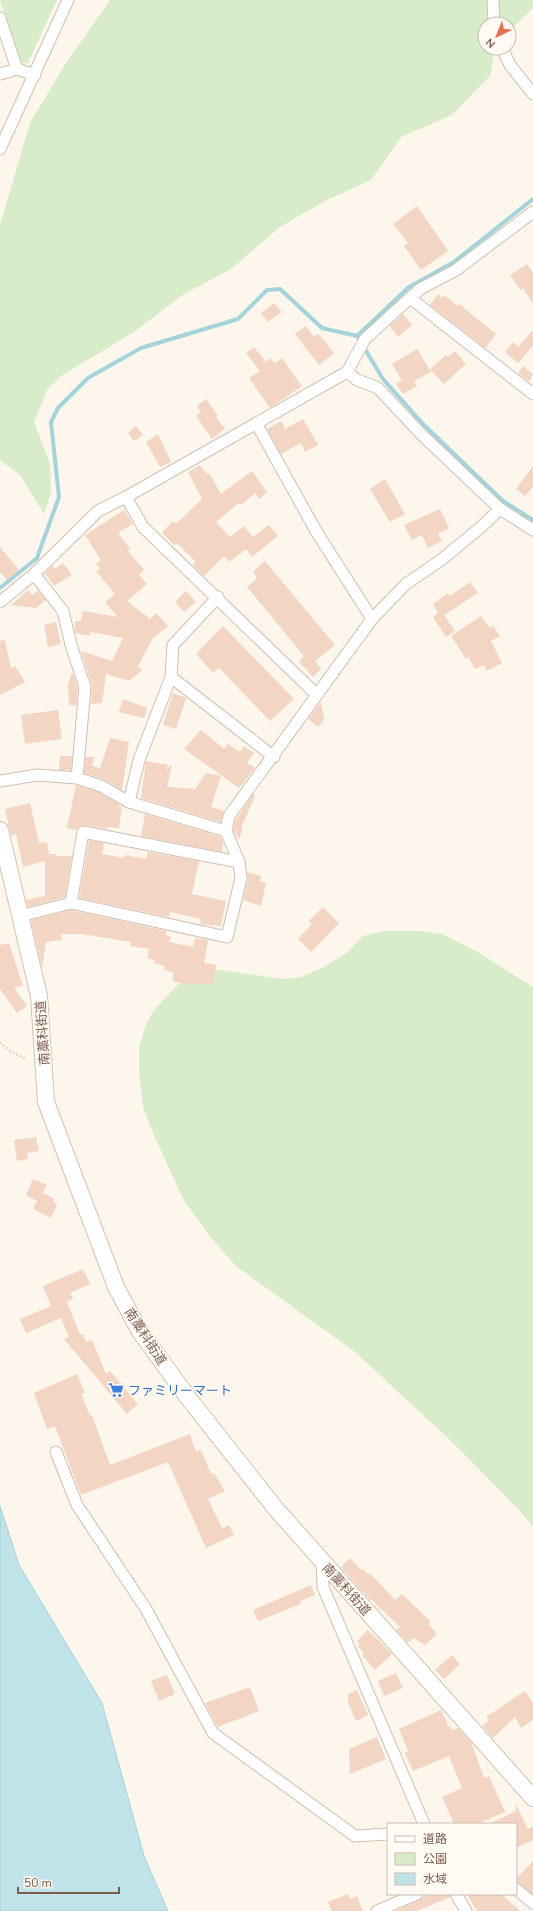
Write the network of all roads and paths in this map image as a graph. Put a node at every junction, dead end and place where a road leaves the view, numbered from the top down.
1 (68, 0) edge
2 (493, 0) edge
3 (494, 16) edge
4 (0, 18) edge
5 (506, 56) edge
6 (16, 69) junction
7 (0, 74) edge
8 (35, 75) junction
9 (533, 94) edge
10 (0, 149) edge
11 (533, 212) edge
12 (410, 298) junction
13 (347, 372) junction
14 (533, 394) edge
15 (256, 423) junction
16 (126, 497) junction
17 (500, 509) junction
18 (533, 530) edge
19 (34, 574) junction
20 (218, 597) junction
21 (0, 602) edge
22 (372, 619) junction
23 (172, 677) junction
24 (316, 694) junction
25 (274, 757) junction
26 (77, 778) junction
27 (0, 781) edge
28 (129, 802) junction
29 (0, 830) edge
30 (226, 831) junction
31 (239, 862) junction
32 (71, 904) junction
33 (20, 916) junction
34 (0, 1043) edge
35 (26, 1059) dead end
36 (56, 1452) dead end
37 (322, 1561) junction
38 (533, 1798) edge
39 (424, 1823) edge
40 (387, 1834) edge
41 (517, 1890) edge
42 (415, 1895) edge
43 (457, 1895) edge
44 (533, 1903) edge
45 (377, 1911) edge
46 (466, 1911) edge

1 - 8 street
2 - 3 street
4 - 6 street
5 - 9 street
6 - 7 street
6 - 8 street
8 - 10 street
11 - 12 street
12 - 13 street
12 - 14 street
13 - 15 street
13 - 17 street
15 - 16 street
15 - 22 street
16 - 19 street
16 - 20 street
17 - 18 street
17 - 22 street
19 - 21 street
19 - 26 street
20 - 23 street
20 - 24 street
22 - 24 street
23 - 25 street
23 - 28 street
24 - 25 street
25 - 30 street
26 - 27 street
26 - 28 street
28 - 30 street
29 - 33 main road, 南藁科街道
30 - 31 street
31 - 32 street
31 - 32 street
32 - 33 street
33 - 37 main road, 南藁科街道
34 - 35 path
36 - 40 street
37 - 38 main road, 南藁科街道
37 - 39 street
41 - 44 street
42 - 45 street
43 - 46 street

